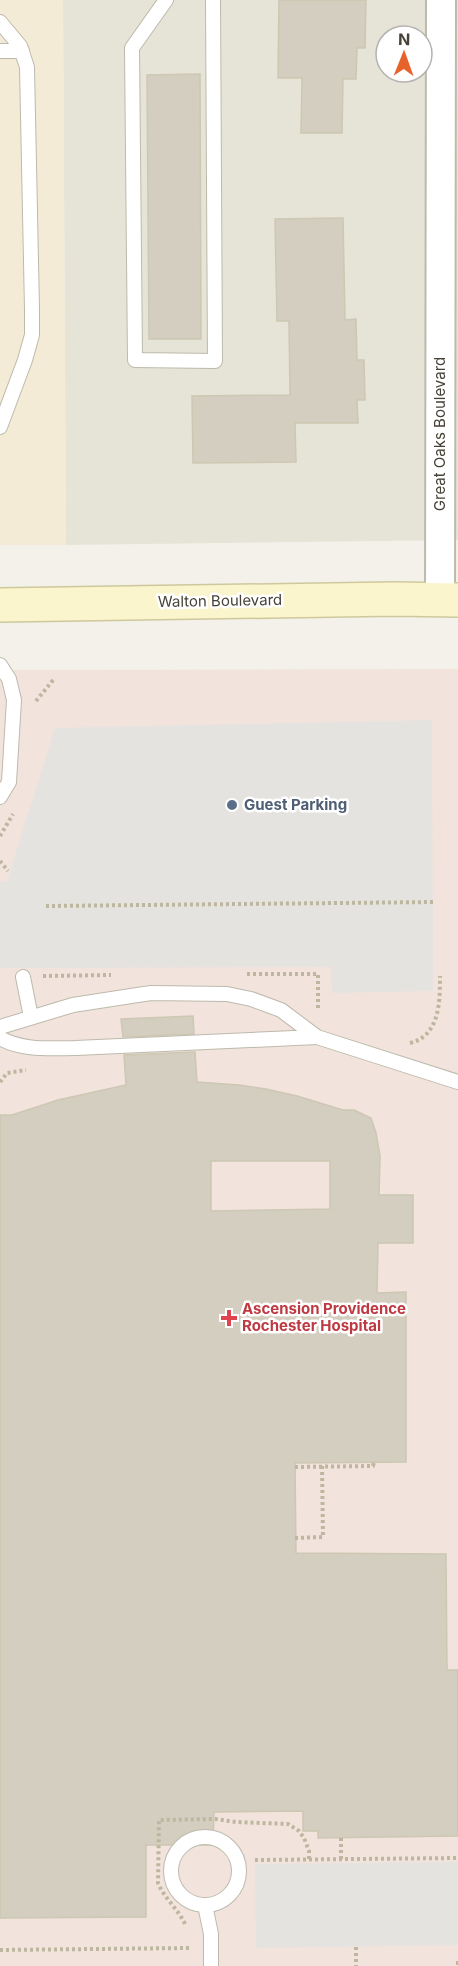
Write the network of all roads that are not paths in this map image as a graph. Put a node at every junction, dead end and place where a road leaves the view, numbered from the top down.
1 (166, 0) edge
2 (213, 0) edge
3 (441, 0) edge
4 (0, 22) edge
5 (0, 51) edge
6 (22, 51) junction
7 (450, 269) edge
8 (0, 427) edge
9 (449, 599) edge
10 (0, 605) edge
11 (0, 665) edge
12 (0, 797) edge
13 (23, 977) dead end
14 (31, 1017) junction
15 (0, 1027) edge
16 (317, 1037) junction
17 (0, 1038) edge
18 (458, 1082) edge
19 (205, 1905) junction
20 (212, 1966) edge

1 - 2 lane
3 - 7 street, Great Oaks Boulevard
4 - 6 lane
5 - 6 lane
6 - 8 lane
7 - 9 street, Great Oaks Boulevard
9 - 10 main road, Walton Boulevard
11 - 12 lane
13 - 14 lane
14 - 15 lane
14 - 16 lane
16 - 17 lane
16 - 18 lane
19 - 19 lane
19 - 20 lane

